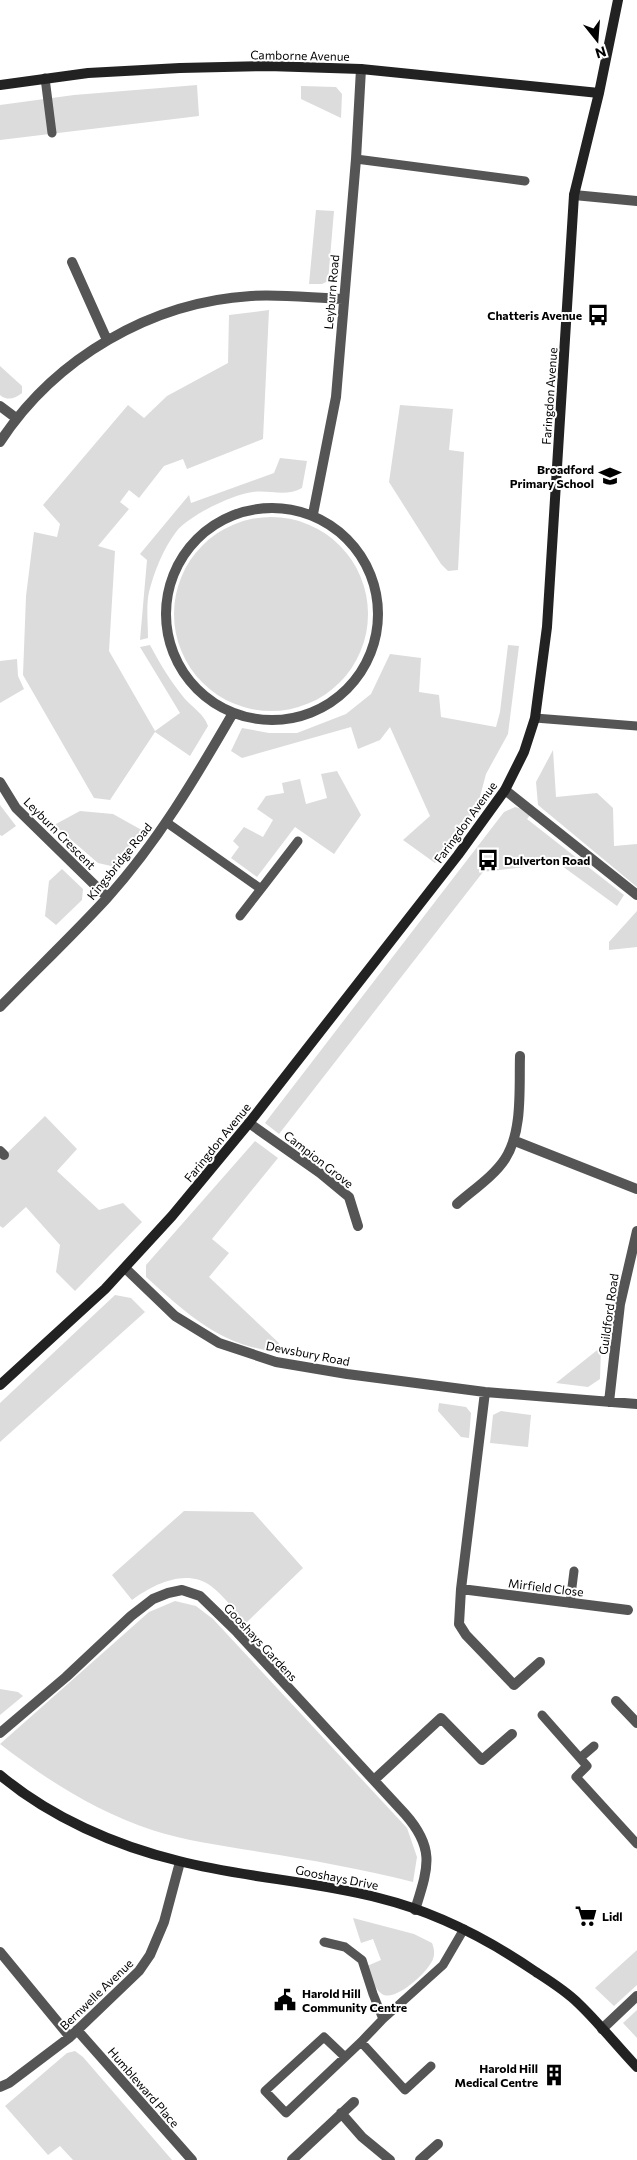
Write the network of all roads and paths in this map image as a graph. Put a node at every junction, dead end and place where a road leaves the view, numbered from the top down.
1 (618, 0) edge
2 (361, 69) junction
3 (45, 78) junction
4 (0, 85) edge
5 (599, 93) junction
6 (52, 133) dead end
7 (356, 159) junction
8 (525, 181) dead end
9 (574, 195) junction
10 (637, 200) edge
11 (72, 262) dead end
12 (343, 299) junction
13 (107, 340) junction
14 (0, 406) edge
15 (16, 418) junction
16 (0, 442) edge
17 (313, 514) junction
18 (233, 713) junction
19 (535, 718) junction
20 (637, 726) edge
21 (0, 782) edge
22 (505, 790) junction
23 (166, 822) junction
24 (298, 841) dead end
25 (261, 889) junction
26 (637, 894) edge
27 (108, 897) junction
28 (240, 916) dead end
29 (0, 1007) edge
30 (520, 1056) dead end
31 (249, 1123) junction
32 (515, 1141) junction
33 (637, 1189) edge
34 (457, 1204) dead end
35 (358, 1226) dead end
36 (637, 1231) edge
37 (125, 1268) junction
38 (0, 1385) edge
39 (485, 1392) junction
40 (609, 1402) junction
41 (637, 1404) edge
42 (574, 1571) dead end
43 (461, 1589) junction
44 (570, 1603) junction
45 (628, 1610) dead end
46 (540, 1662) dead end
47 (616, 1701) dead end
48 (542, 1715) dead end
49 (637, 1723) edge
50 (0, 1733) edge
51 (512, 1734) dead end
52 (594, 1746) dead end
53 (580, 1758) junction
54 (0, 1775) edge
55 (374, 1780) junction
56 (637, 1844) edge
57 (180, 1862) junction
58 (416, 1910) junction
59 (464, 1929) junction
60 (324, 1942) dead end
61 (0, 1952) edge
62 (637, 1996) edge
63 (383, 2019) junction
64 (602, 2029) junction
65 (73, 2034) junction
66 (361, 2042) junction
67 (345, 2057) junction
68 (430, 2066) dead end
69 (637, 2067) edge
70 (0, 2087) edge
71 (354, 2102) dead end
72 (341, 2113) junction
73 (438, 2144) dead end
74 (192, 2160) edge
75 (292, 2160) edge
76 (390, 2160) edge
77 (420, 2160) edge

1 - 5 street, Faringdon Avenue
2 - 3 street, Camborne Avenue
2 - 5 street, Camborne Avenue
2 - 7 street, Leyburn Road
3 - 4 street, Camborne Avenue
3 - 6 lane
5 - 9 street, Faringdon Avenue
7 - 8 lane
7 - 12 street, Leyburn Road
9 - 10 street
9 - 19 street, Faringdon Avenue
11 - 13 street
12 - 13 street
12 - 17 street, Leyburn Road
13 - 15 street
14 - 15 street
15 - 16 street
17 - 18 street
17 - 18 street
18 - 23 street, Kingsbridge Road
19 - 20 lane
19 - 22 street, Faringdon Avenue
21 - 27 street, Leyburn Crescent
22 - 26 street
22 - 31 street, Faringdon Avenue
23 - 25 lane
23 - 27 street, Kingsbridge Road
24 - 25 lane
25 - 28 lane
27 - 29 street, Kingsbridge Road
30 - 32 street
31 - 35 street, Campion Grove
31 - 37 street, Faringdon Avenue
32 - 33 street
32 - 34 street
36 - 40 street, Guildford Road
37 - 38 street, Faringdon Avenue
37 - 39 street, Dewsbury Road
39 - 40 street, Dewsbury Road
39 - 43 street
40 - 41 street, Dewsbury Road
42 - 44 lane
43 - 44 street, Mirfield Close
43 - 46 street
44 - 45 street, Mirfield Close
47 - 49 street
48 - 53 lane
50 - 55 street, Gooshays Gardens
51 - 55 street
52 - 53 lane
53 - 56 lane
54 - 57 street, Gooshays Drive
55 - 58 street, Gooshays Gardens
57 - 58 street, Gooshays Drive
57 - 65 street, Bernwelle Avenue
58 - 59 street, Gooshays Drive
59 - 63 lane
59 - 64 street, Gooshays Drive
60 - 63 lane
61 - 65 street, Humbleward Place
62 - 64 street
63 - 66 lane
64 - 69 street, Gooshays Drive
65 - 70 street, Bernwelle Avenue
65 - 74 street, Humbleward Place
66 - 67 lane
66 - 68 lane
67 - 67 lane
71 - 72 street
72 - 75 street
72 - 76 street
73 - 77 street

